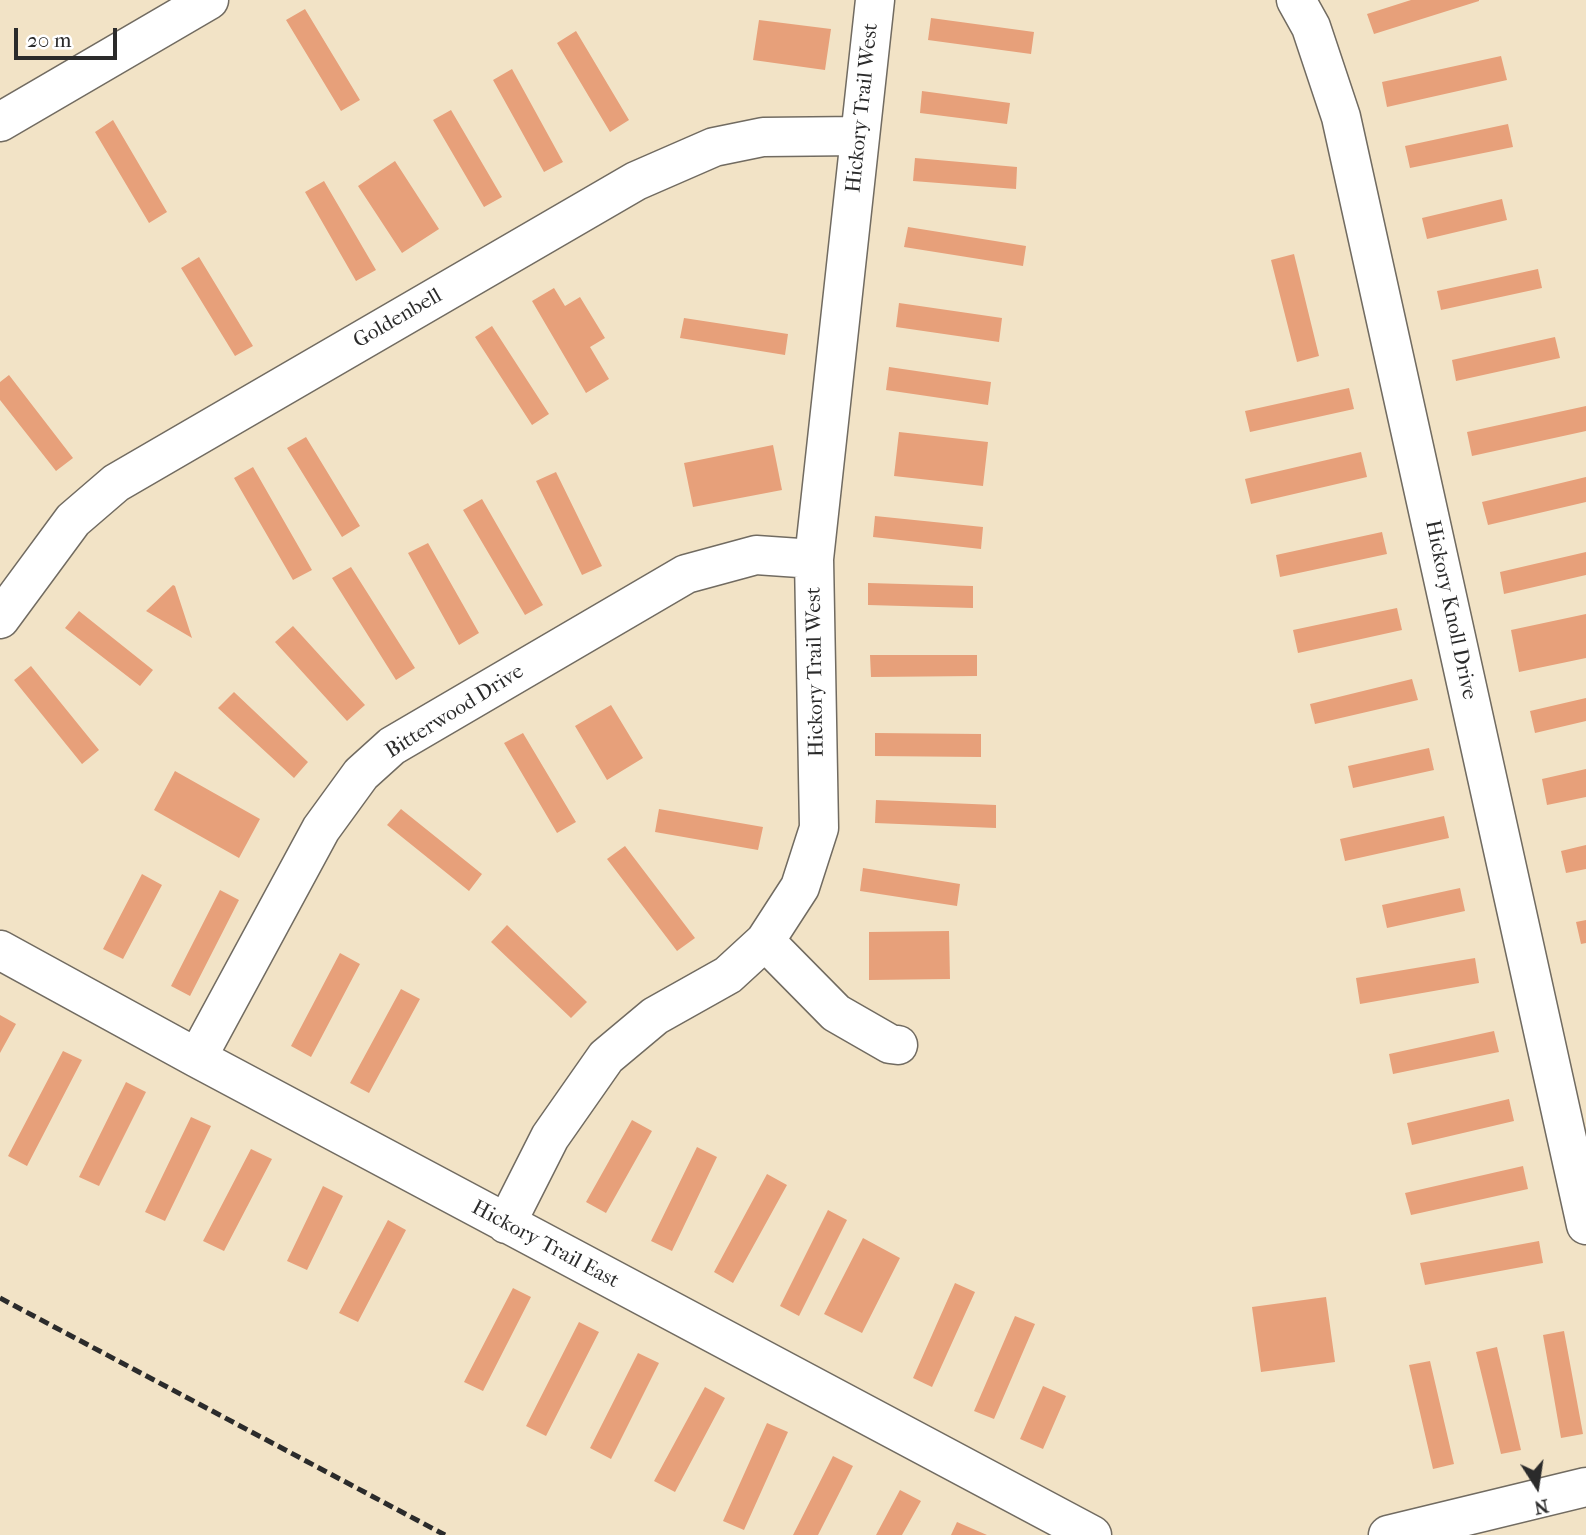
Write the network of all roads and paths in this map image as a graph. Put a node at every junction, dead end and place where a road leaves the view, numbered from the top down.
1 (209, 0) edge
2 (875, 0) edge
3 (1296, 0) edge
4 (0, 122) edge
5 (860, 136) junction
6 (814, 559) junction
7 (0, 620) edge
8 (765, 941) junction
9 (0, 950) edge
10 (898, 1045) dead end
11 (197, 1058) junction
12 (506, 1224) junction
13 (1586, 1225) edge
14 (1586, 1487) edge
15 (1092, 1535) edge
16 (1388, 1535) edge

1 - 4 street
2 - 5 street, Hickory Trail West
3 - 13 street, Hickory Knoll Drive
5 - 6 street, Hickory Trail West
5 - 7 street, Goldenbell
6 - 8 street, Hickory Trail West
6 - 11 street, Bitterwood Drive
8 - 10 street
8 - 12 street, Hickory Trail West
9 - 11 street, Hickory Trail East
11 - 12 street, Hickory Trail East
12 - 15 street, Hickory Trail East
14 - 16 street

